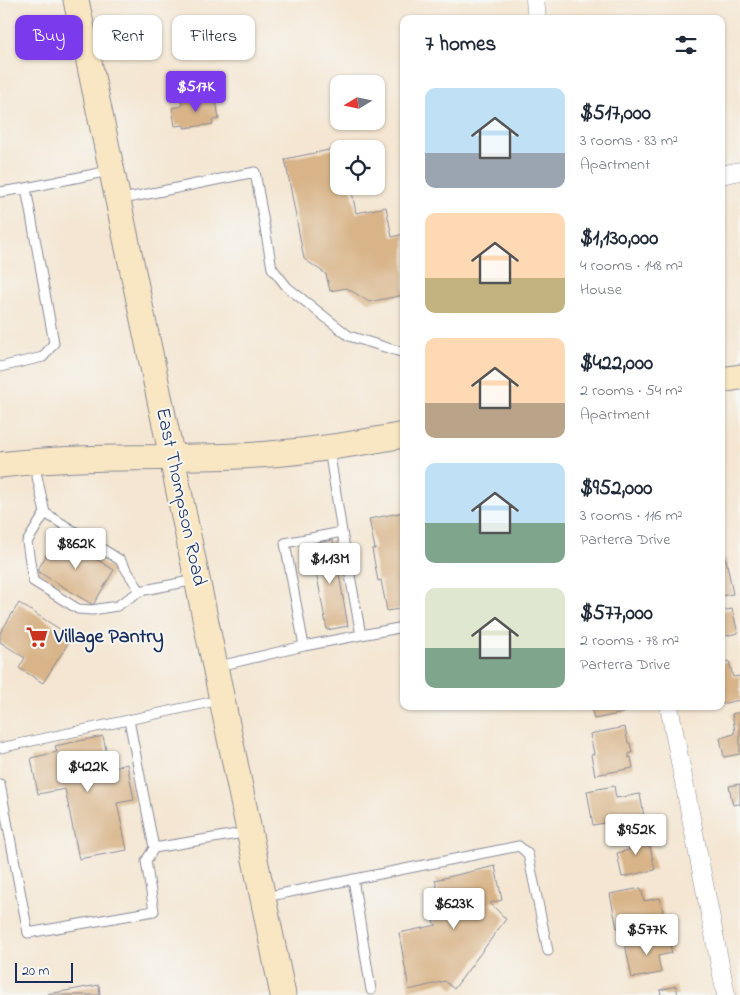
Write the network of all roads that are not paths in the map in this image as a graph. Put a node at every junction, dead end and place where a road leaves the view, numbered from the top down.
1 (76, 0) edge
2 (535, 0) edge
3 (537, 15) edge
4 (112, 170) junction
5 (740, 171) edge
6 (725, 174) edge
7 (26, 188) junction
8 (0, 192) edge
9 (118, 200) junction
10 (400, 352) edge
11 (0, 367) edge
12 (740, 377) edge
13 (725, 379) edge
14 (400, 437) edge
15 (329, 448) junction
16 (172, 458) junction
17 (34, 461) junction
18 (0, 465) edge
19 (45, 513) junction
20 (342, 532) junction
21 (197, 579) junction
22 (140, 591) junction
23 (400, 628) edge
24 (361, 635) junction
25 (304, 646) junction
26 (215, 667) junction
27 (222, 699) junction
28 (670, 710) edge
29 (129, 720) junction
30 (0, 748) edge
31 (0, 784) edge
32 (249, 832) junction
33 (154, 848) junction
34 (353, 879) junction
35 (263, 897) junction
36 (548, 951) dead end
37 (371, 990) dead end
38 (283, 995) edge
39 (726, 995) edge

1 - 4 main road, East Thompson Road
2 - 3 street
4 - 7 lane
4 - 9 main road, East Thompson Road
5 - 6 street
7 - 8 lane
7 - 11 lane
9 - 10 lane
9 - 16 main road, East Thompson Road
12 - 13 main road
14 - 15 main road
15 - 16 main road
15 - 20 lane
16 - 17 main road
16 - 21 main road, East Thompson Road
17 - 18 main road
17 - 19 lane
19 - 22 lane
19 - 22 lane
20 - 24 lane
20 - 25 lane
21 - 22 lane
21 - 26 main road, East Thompson Road
23 - 24 lane
24 - 25 lane
25 - 26 lane
26 - 27 main road, East Thompson Road
27 - 29 lane
27 - 32 main road, East Thompson Road
28 - 39 street
29 - 30 lane
29 - 33 lane
31 - 33 lane
32 - 33 lane
32 - 35 main road, East Thompson Road
34 - 35 lane
34 - 36 lane
34 - 37 lane
35 - 38 main road, East Thompson Road

